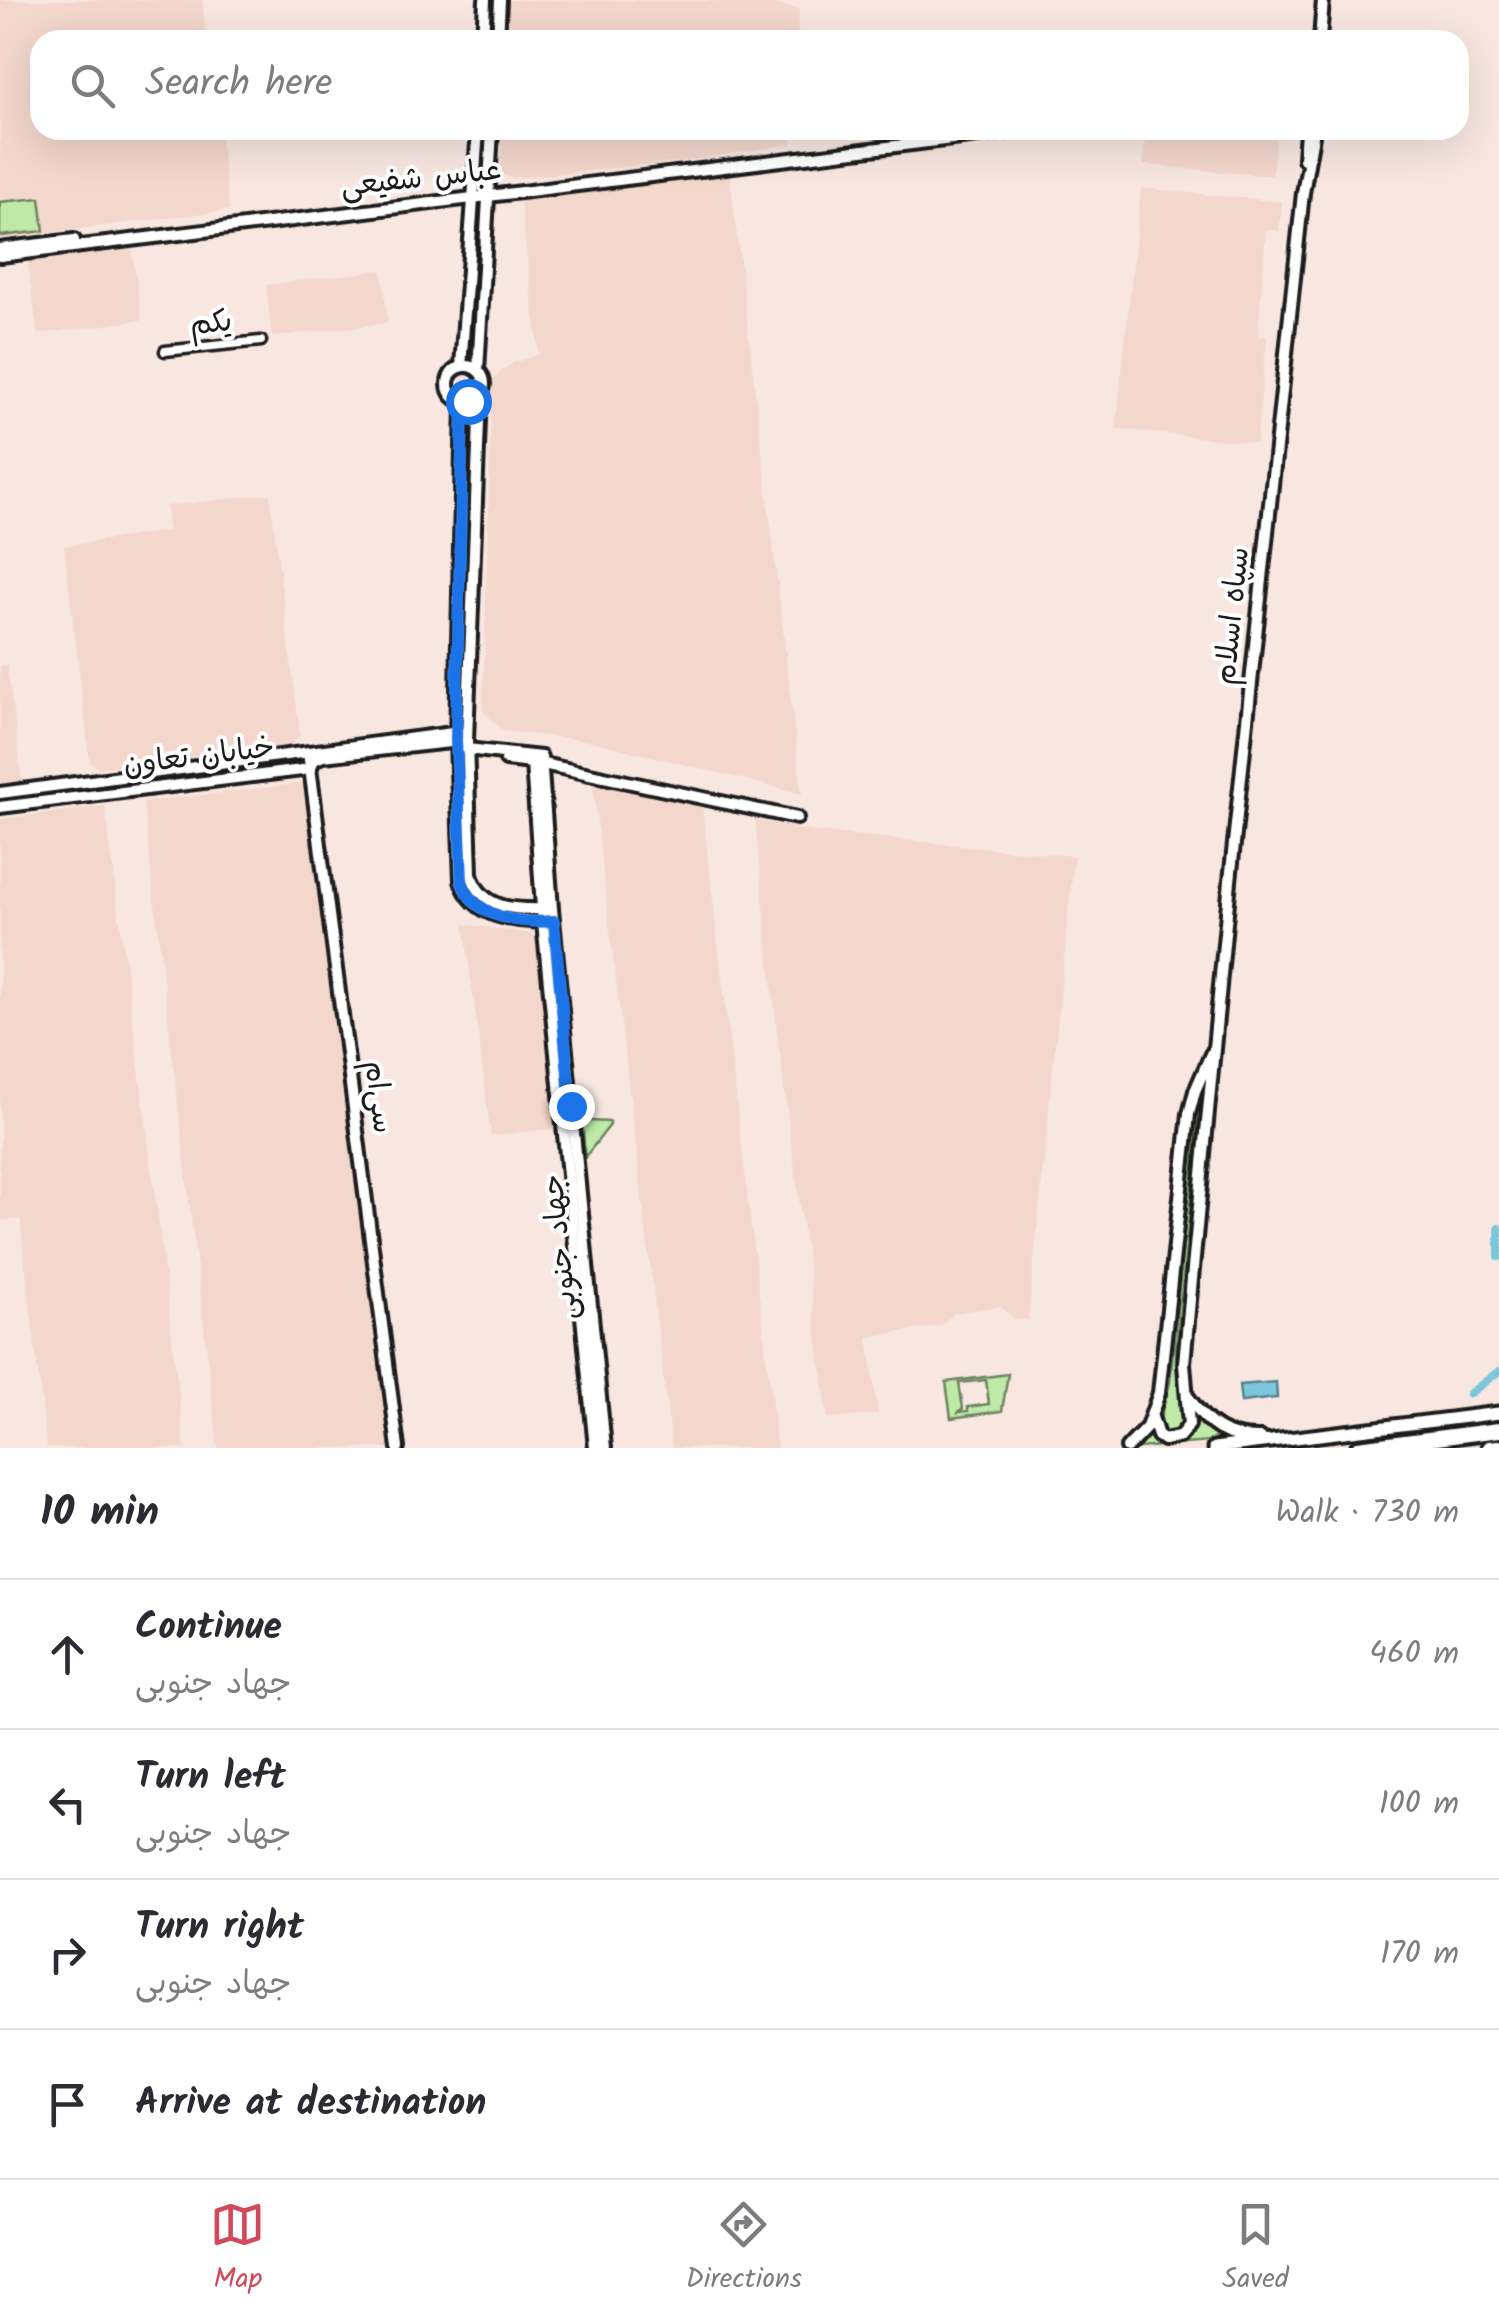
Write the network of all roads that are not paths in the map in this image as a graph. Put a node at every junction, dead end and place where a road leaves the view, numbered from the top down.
1 (485, 0) edge
2 (500, 0) edge
3 (1322, 0) edge
4 (484, 30) edge
5 (498, 30) edge
6 (1320, 30) edge
7 (477, 140) edge
8 (491, 140) edge
9 (910, 140) edge
10 (942, 140) edge
11 (1305, 140) edge
12 (1312, 140) edge
13 (1304, 192) junction
14 (488, 194) junction
15 (474, 195) junction
16 (0, 253) edge
17 (261, 341) dead end
18 (166, 351) dead end
19 (461, 366) junction
20 (478, 372) junction
21 (480, 394) junction
22 (463, 401) junction
23 (462, 744) junction
24 (308, 752) junction
25 (536, 763) junction
26 (310, 769) junction
27 (0, 792) edge
28 (0, 806) edge
29 (797, 818) dead end
30 (548, 915) junction
31 (1215, 1044) junction
32 (1185, 1393) junction
33 (1499, 1413) edge
34 (1152, 1417) junction
35 (1499, 1430) edge
36 (1302, 1437) junction
37 (398, 1448) edge
38 (595, 1448) edge
39 (606, 1448) edge
40 (1126, 1448) edge
41 (1214, 1448) edge
42 (1358, 1448) edge

1 - 4 street
2 - 5 street
3 - 6 street
7 - 15 street
8 - 14 street
9 - 14 street, عباس شفیعی
10 - 14 street, عباس شفیعی
11 - 13 street, سپاه اسلام
12 - 13 street, سپاه اسلام
13 - 31 street, سپاه اسلام
14 - 15 street, عباس شفیعی
14 - 20 street
15 - 16 street, عباس شفیعی
15 - 19 street
17 - 18 street, یکم
19 - 20 street
19 - 22 street
20 - 21 street
21 - 22 street
21 - 23 street
22 - 23 street
23 - 24 street, خیابان تعاون
23 - 25 street
23 - 26 street, خیابان تعاون
23 - 30 street
24 - 26 street, سی‌ام
24 - 27 street, خیابان تعاون
25 - 29 street
25 - 30 street, جهاد جنوبی
26 - 28 street, خیابان تعاون
26 - 37 street, سی‌ام
30 - 38 street, جهاد جنوبی
30 - 39 street, جهاد جنوبی
31 - 32 street, سپاه اسلام
31 - 34 street, سپاه اسلام
32 - 34 street, سپاه اسلام
32 - 36 street
33 - 36 main road
34 - 40 street
35 - 42 highway
36 - 41 main road

